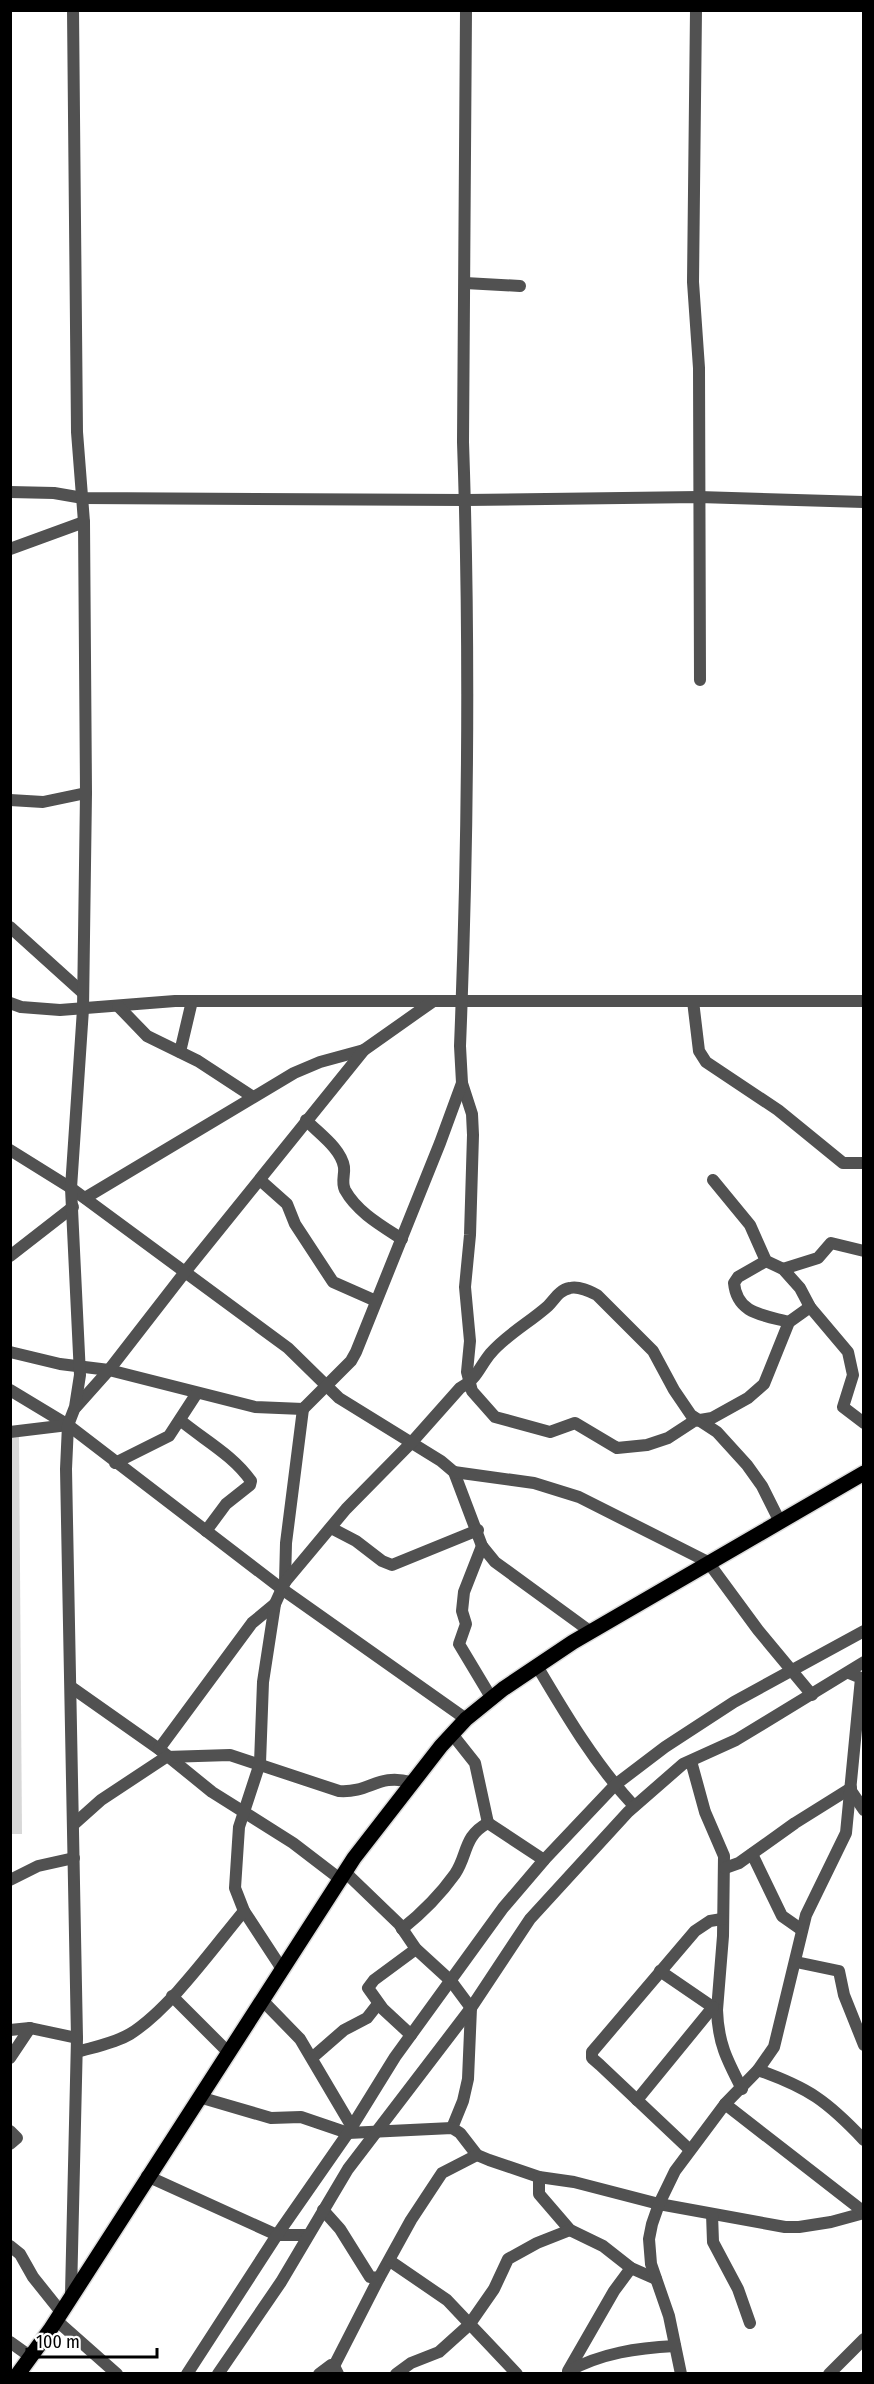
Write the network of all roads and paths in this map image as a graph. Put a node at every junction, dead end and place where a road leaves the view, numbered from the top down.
1 (66, 10) edge
2 (73, 10) edge
3 (466, 10) edge
4 (696, 10) edge
5 (71, 24) junction
6 (465, 283) junction
7 (520, 286) dead end
8 (10, 492) edge
9 (699, 497) junction
10 (83, 498) junction
11 (466, 500) junction
12 (864, 502) edge
13 (84, 522) junction
14 (10, 549) edge
15 (700, 680) dead end
16 (86, 793) junction
17 (10, 800) edge
18 (10, 927) edge
19 (82, 992) junction
20 (192, 1001) junction
21 (693, 1001) junction
22 (864, 1001) edge
23 (432, 1002) junction
24 (462, 1002) junction
25 (118, 1006) junction
26 (14, 1007) edge
27 (83, 1009) junction
28 (364, 1050) junction
29 (180, 1053) junction
30 (462, 1083) junction
31 (253, 1097) junction
32 (306, 1120) junction
33 (10, 1150) edge
34 (864, 1163) edge
35 (260, 1180) junction
36 (713, 1180) dead end
37 (71, 1188) junction
38 (85, 1198) junction
39 (73, 1207) junction
40 (402, 1239) junction
41 (864, 1251) edge
42 (10, 1256) edge
43 (766, 1261) junction
44 (783, 1269) junction
45 (185, 1272) junction
46 (376, 1301) junction
47 (810, 1307) junction
48 (789, 1322) junction
49 (10, 1352) edge
50 (80, 1367) junction
51 (110, 1370) junction
52 (470, 1384) junction
53 (324, 1387) junction
54 (10, 1390) edge
55 (197, 1393) junction
56 (75, 1407) junction
57 (303, 1409) junction
58 (701, 1419) junction
59 (180, 1420) junction
60 (864, 1423) edge
61 (68, 1425) junction
62 (10, 1432) edge
63 (412, 1442) junction
64 (115, 1463) junction
65 (454, 1472) junction
66 (864, 1473) edge
67 (779, 1520) junction
68 (331, 1528) junction
69 (478, 1530) junction
70 (206, 1531) junction
71 (482, 1546) junction
72 (708, 1562) junction
73 (284, 1586) junction
74 (275, 1604) junction
75 (864, 1631) edge
76 (591, 1632) junction
77 (864, 1662) edge
78 (537, 1666) junction
79 (792, 1669) junction
80 (849, 1673) junction
81 (862, 1678) edge
82 (71, 1687) junction
83 (812, 1695) junction
84 (492, 1699) junction
85 (466, 1719) junction
86 (452, 1734) junction
87 (163, 1753) junction
88 (691, 1761) junction
89 (260, 1763) junction
90 (411, 1782) junction
91 (615, 1785) junction
92 (851, 1790) junction
93 (634, 1806) junction
94 (864, 1810) edge
95 (244, 1811) junction
96 (488, 1823) junction
97 (73, 1825) junction
98 (752, 1854) junction
99 (74, 1858) junction
100 (544, 1860) junction
101 (725, 1868) junction
102 (342, 1876) junction
103 (10, 1880) edge
104 (244, 1911) junction
105 (722, 1919) junction
106 (402, 1929) junction
107 (802, 1930) junction
108 (416, 1949) junction
109 (796, 1962) junction
110 (282, 1969) junction
111 (660, 1971) junction
112 (452, 1981) junction
113 (172, 1996) junction
114 (262, 2000) junction
115 (378, 2004) junction
116 (471, 2008) junction
117 (715, 2008) junction
118 (30, 2028) junction
119 (10, 2030) edge
120 (411, 2035) junction
121 (77, 2038) junction
122 (864, 2046) edge
123 (77, 2052) junction
124 (228, 2052) junction
125 (10, 2058) edge
126 (313, 2058) junction
127 (758, 2070) junction
128 (742, 2089) junction
129 (199, 2097) junction
130 (637, 2100) junction
131 (725, 2104) junction
132 (452, 2128) junction
133 (350, 2130) junction
134 (10, 2131) edge
135 (375, 2132) junction
136 (864, 2140) edge
137 (10, 2144) edge
138 (690, 2150) junction
139 (477, 2155) junction
140 (147, 2176) junction
141 (539, 2176) junction
142 (659, 2204) junction
143 (323, 2210) junction
144 (864, 2212) edge
145 (712, 2214) junction
146 (570, 2230) junction
147 (277, 2235) junction
148 (307, 2235) junction
149 (10, 2246) edge
150 (390, 2261) junction
151 (632, 2268) junction
152 (379, 2278) junction
153 (656, 2279) junction
154 (71, 2294) junction
155 (58, 2316) junction
156 (750, 2323) dead end
157 (469, 2325) junction
158 (864, 2339) edge
159 (10, 2342) edge
160 (675, 2346) junction
161 (31, 2357) junction
162 (336, 2370) edge
163 (567, 2372) edge
164 (18, 2373) edge
165 (117, 2373) edge
166 (187, 2373) edge
167 (218, 2373) edge
168 (319, 2373) edge
169 (396, 2373) edge
170 (517, 2373) edge
171 (681, 2373) edge
172 (830, 2373) edge

1 - 5 street
2 - 5 street
3 - 6 street
4 - 9 street
5 - 10 street
6 - 7 street
6 - 11 street
8 - 10 street
9 - 11 street
9 - 12 street
9 - 15 street
10 - 11 street
10 - 13 street
11 - 24 street
13 - 14 street
13 - 16 street
16 - 17 street
16 - 19 street
18 - 19 street
19 - 27 street
20 - 23 street
20 - 25 street
20 - 29 street
21 - 22 street
21 - 24 street
21 - 34 street
23 - 24 street
23 - 28 street
24 - 30 street
25 - 27 street
25 - 29 street
26 - 27 street
27 - 37 street
28 - 31 street
28 - 32 street
29 - 31 street
30 - 40 street
30 - 52 street
31 - 38 street
32 - 35 street
32 - 40 street
33 - 37 street
35 - 45 street
35 - 46 street
36 - 43 street
37 - 38 street
37 - 39 street
38 - 45 street
39 - 42 street
39 - 50 street
40 - 46 street
41 - 44 street
43 - 44 street
43 - 48 street
44 - 47 street
45 - 51 street
45 - 53 street
46 - 53 street
47 - 48 street
47 - 60 street
48 - 58 street
49 - 50 street
50 - 51 street
50 - 56 street
51 - 55 street
51 - 56 street
52 - 58 street
52 - 58 street
52 - 63 street
53 - 57 street
53 - 63 street
54 - 61 street
55 - 57 street
55 - 59 street
56 - 61 street
57 - 73 street
58 - 67 street
59 - 64 street
59 - 70 street
61 - 62 street
61 - 64 street
61 - 82 street
63 - 65 street
63 - 68 street
64 - 70 street
65 - 69 street
65 - 72 street
66 - 67 main road
67 - 72 main road
68 - 69 street
68 - 73 street
69 - 71 street
70 - 73 street
71 - 76 street
71 - 84 street
72 - 76 main road
72 - 79 street
73 - 74 street
73 - 85 street
74 - 87 street
74 - 89 street
75 - 79 street
76 - 78 main road
77 - 80 street
78 - 84 main road
78 - 91 street
79 - 83 street
79 - 91 street
80 - 81 street
80 - 83 street
81 - 92 street
82 - 87 street
82 - 97 street
83 - 88 street
84 - 85 main road
85 - 86 main road
86 - 90 main road
86 - 96 street
87 - 89 street
87 - 95 street
87 - 97 street
88 - 93 street
88 - 101 street
89 - 90 street
89 - 95 street
90 - 102 main road
91 - 93 street
91 - 100 street
92 - 94 street
92 - 98 street
92 - 107 street
93 - 116 street
95 - 102 street
95 - 104 street
96 - 100 street
96 - 106 street
97 - 99 street
98 - 101 street
98 - 107 street
99 - 103 street
99 - 121 street
100 - 112 street
101 - 105 street
102 - 106 street
102 - 110 main road
104 - 110 street
104 - 113 street
105 - 111 street
105 - 117 street
106 - 108 street
107 - 109 street
108 - 112 street
108 - 115 street
109 - 122 street
109 - 127 street
110 - 114 main road
111 - 117 street
111 - 130 street
112 - 116 street
112 - 120 street
113 - 123 street
113 - 124 street
114 - 124 main road
114 - 126 street
115 - 120 street
115 - 126 street
116 - 132 street
116 - 135 street
117 - 128 street
117 - 130 street
118 - 119 street
118 - 121 street
118 - 125 street
120 - 133 street
121 - 123 street
123 - 154 street
124 - 129 main road
126 - 133 street
127 - 128 street
127 - 136 street
128 - 131 street
129 - 133 street
129 - 140 main road
130 - 138 street
131 - 138 street
131 - 144 street
132 - 135 street
132 - 139 street
133 - 135 street
133 - 147 street
134 - 137 street
135 - 143 street
138 - 142 street
139 - 141 street
139 - 150 street
140 - 147 street
140 - 154 main road
141 - 142 street
141 - 146 street
142 - 145 street
142 - 153 street
143 - 148 street
143 - 152 street
144 - 145 street
145 - 156 street
146 - 151 street
146 - 157 street
147 - 148 street
147 - 166 street
148 - 167 street
149 - 155 street
150 - 152 street
150 - 157 street
151 - 153 street
151 - 163 street
152 - 162 street
153 - 160 street
154 - 155 main road
155 - 161 main road
155 - 165 street
157 - 169 street
157 - 170 street
158 - 172 street
159 - 161 street
160 - 163 street
160 - 171 street
161 - 164 main road
162 - 168 street

